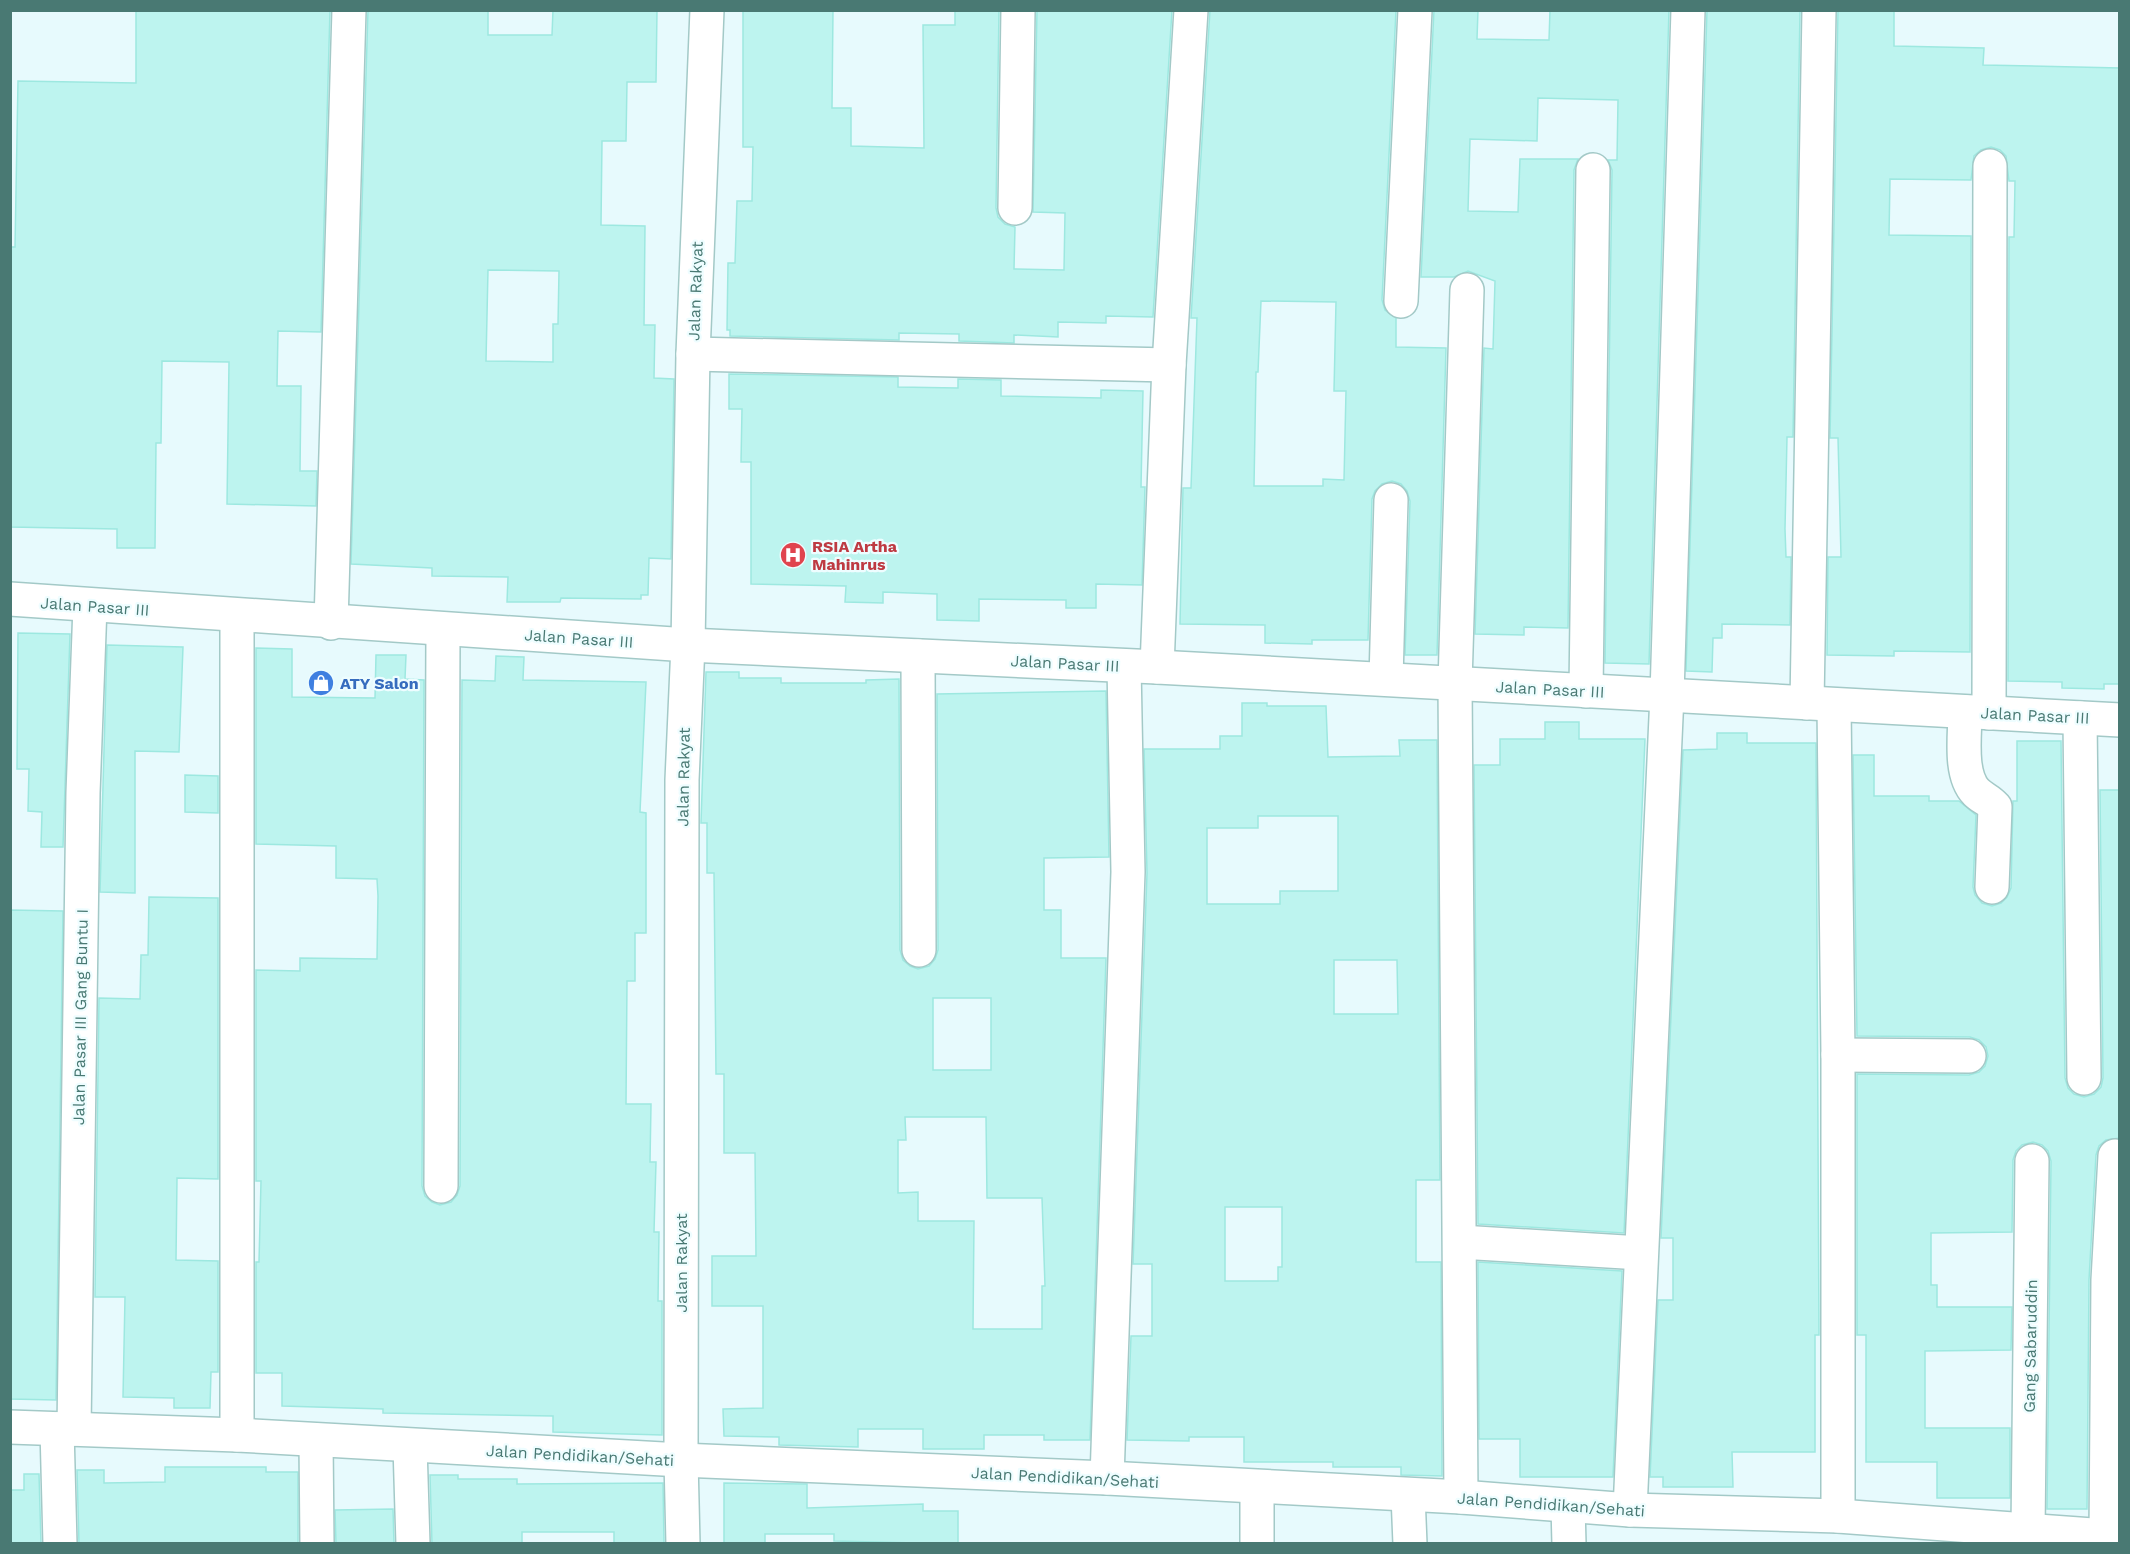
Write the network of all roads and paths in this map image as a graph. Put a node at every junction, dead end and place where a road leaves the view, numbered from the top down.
1 (350, 10) edge
2 (707, 10) edge
3 (1018, 10) edge
4 (1191, 10) edge
5 (1415, 10) edge
6 (1688, 10) edge
7 (1819, 10) edge
8 (1990, 166) dead end
9 (1593, 170) dead end
10 (1015, 208) dead end
11 (1467, 290) dead end
12 (1401, 301) dead end
13 (693, 354) junction
14 (1169, 365) junction
15 (1391, 500) dead end
16 (10, 599) edge
17 (90, 606) junction
18 (237, 616) junction
19 (331, 622) junction
20 (443, 630) junction
21 (688, 645) junction
22 (918, 656) junction
23 (1124, 666) junction
24 (1157, 667) junction
25 (1386, 679) junction
26 (1455, 684) junction
27 (1586, 691) junction
28 (1667, 695) junction
29 (1821, 704) junction
30 (1977, 712) junction
31 (2080, 718) junction
32 (2120, 720) edge
33 (1992, 886) dead end
34 (919, 950) dead end
35 (1838, 1055) junction
36 (1969, 1056) dead end
37 (2084, 1078) dead end
38 (2115, 1156) dead end
39 (2032, 1161) dead end
40 (441, 1186) dead end
41 (1460, 1242) junction
42 (1641, 1253) junction
43 (10, 1427) edge
44 (66, 1429) junction
45 (237, 1435) junction
46 (316, 1440) junction
47 (410, 1446) junction
48 (681, 1460) junction
49 (1107, 1478) junction
50 (1257, 1488) junction
51 (1408, 1495) junction
52 (1461, 1497) junction
53 (1568, 1506) junction
54 (1630, 1510) junction
55 (1838, 1516) junction
56 (2028, 1531) junction
57 (2113, 1538) edge
58 (60, 1544) edge
59 (317, 1544) edge
60 (413, 1544) edge
61 (683, 1544) edge
62 (1257, 1544) edge
63 (1410, 1544) edge
64 (1569, 1544) edge

1 - 19 street
2 - 13 street, Jalan Rakyat
3 - 10 street
4 - 14 street
5 - 12 street
6 - 28 street
7 - 29 street
8 - 30 street
9 - 27 street
11 - 26 street
13 - 14 street
13 - 21 street, Jalan Rakyat
14 - 24 street
15 - 25 street
16 - 17 street, Jalan Pasar III
17 - 18 street, Jalan Pasar III
17 - 44 street, Jalan Pasar III Gang Buntu I
18 - 19 street, Jalan Pasar III
18 - 45 street
19 - 20 street, Jalan Pasar III
20 - 21 street, Jalan Pasar III
20 - 40 street
21 - 22 street, Jalan Pasar III
21 - 48 street, Jalan Rakyat
22 - 23 street, Jalan Pasar III
22 - 34 street
23 - 24 street, Jalan Pasar III
23 - 49 street
24 - 25 street, Jalan Pasar III
25 - 26 street, Jalan Pasar III
26 - 27 street, Jalan Pasar III
26 - 41 street
27 - 28 street, Jalan Pasar III
28 - 29 street, Jalan Pasar III
28 - 42 street
29 - 30 street, Jalan Pasar III
29 - 35 street
30 - 31 street, Jalan Pasar III
30 - 33 street
31 - 32 street, Jalan Pasar III
31 - 37 street
35 - 36 street
35 - 55 street
38 - 57 street
39 - 56 street, Gang Sabaruddin
41 - 42 street
41 - 52 street
42 - 54 street
43 - 44 street, Jalan Pendidikan/Sehati
44 - 45 street, Jalan Pendidikan/Sehati
44 - 58 street, Jalan Pasar III Gang Buntu I
45 - 46 street, Jalan Pendidikan/Sehati
46 - 47 street, Jalan Pendidikan/Sehati
46 - 59 street
47 - 48 street, Jalan Pendidikan/Sehati
47 - 60 street
48 - 49 street, Jalan Pendidikan/Sehati
48 - 61 street, Jalan Rakyat
49 - 50 street, Jalan Pendidikan/Sehati
50 - 51 street, Jalan Pendidikan/Sehati
50 - 62 street
51 - 52 street, Jalan Pendidikan/Sehati
51 - 63 street
52 - 53 street, Jalan Pendidikan/Sehati
53 - 54 street, Jalan Pendidikan/Sehati
53 - 64 street
54 - 55 street, Jalan Pendidikan/Sehati
55 - 56 street, Jalan Pendidikan/Sehati
56 - 57 street, Jalan Pendidikan/Sehati

